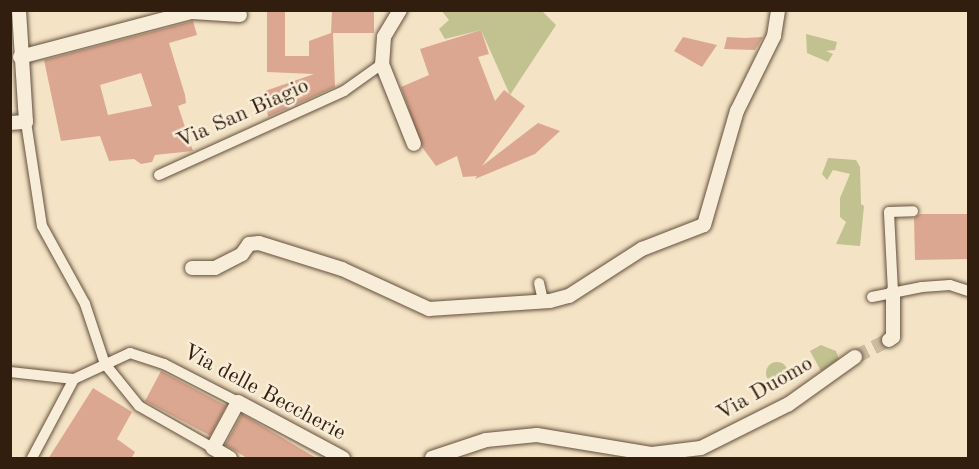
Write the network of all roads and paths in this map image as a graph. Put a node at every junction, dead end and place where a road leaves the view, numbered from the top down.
1 (19, 10) edge
2 (778, 10) edge
3 (399, 11) edge
4 (240, 15) dead end
5 (20, 57) junction
6 (382, 64) junction
7 (10, 123) edge
8 (27, 128) junction
9 (414, 144) dead end
10 (159, 175) dead end
11 (913, 211) dead end
12 (192, 268) dead end
13 (539, 283) dead end
14 (969, 291) edge
15 (893, 292) junction
16 (872, 297) dead end
17 (543, 302) junction
18 (889, 340) dead end
19 (855, 357) tunnel mouth
20 (105, 364) junction
21 (10, 372) edge
22 (74, 380) junction
23 (238, 402) junction
24 (213, 448) junction
25 (316, 453) edge
26 (674, 455) edge
27 (32, 459) edge
28 (230, 459) edge
29 (344, 459) edge
30 (432, 459) edge

1 - 5 street
2 - 17 street
3 - 6 street
4 - 5 street
5 - 8 street
6 - 9 street
6 - 10 street, Via San Biagio
7 - 8 street
8 - 20 street
11 - 15 street
12 - 17 street
13 - 17 street
14 - 15 street
15 - 16 street
15 - 18 street
19 - 26 street, Via Duomo
20 - 22 street, Via delle Beccherie
20 - 23 street, Via delle Beccherie
20 - 24 street
21 - 22 street
22 - 27 street
23 - 24 street
23 - 25 street, Via delle Beccherie
24 - 28 street
25 - 29 street, Via delle Beccherie
26 - 30 street

